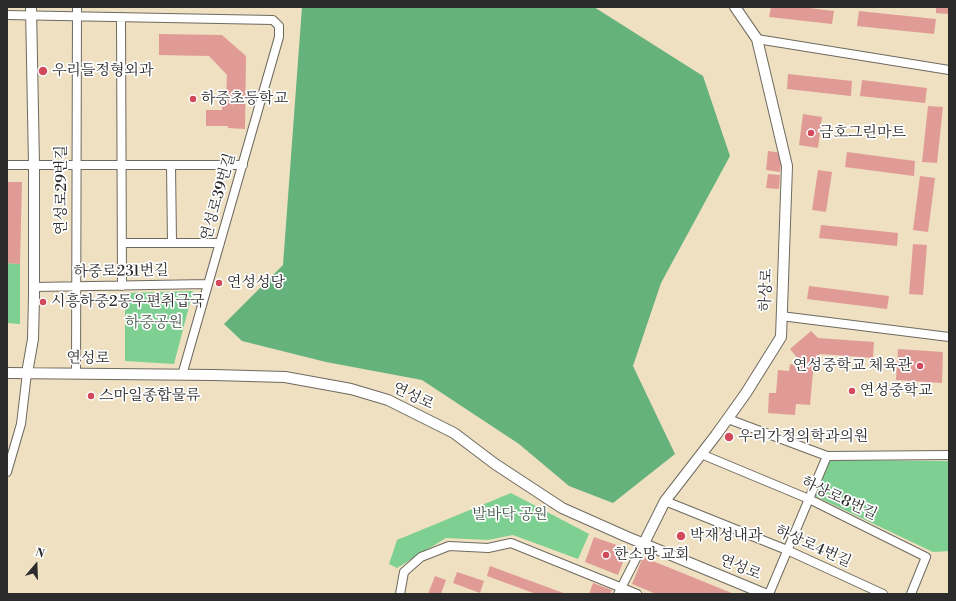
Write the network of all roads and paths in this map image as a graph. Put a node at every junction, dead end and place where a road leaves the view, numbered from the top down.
1 (77, 7) edge
2 (735, 7) edge
3 (31, 11) edge
4 (7, 14) edge
5 (77, 16) junction
6 (122, 17) junction
7 (757, 39) junction
8 (949, 70) edge
9 (7, 165) edge
10 (34, 165) junction
11 (76, 165) junction
12 (122, 165) junction
13 (171, 165) junction
14 (243, 165) junction
15 (122, 243) junction
16 (172, 243) junction
17 (220, 243) junction
18 (208, 284) junction
19 (76, 286) junction
20 (122, 286) junction
21 (34, 287) junction
22 (781, 316) junction
23 (949, 337) edge
24 (7, 373) edge
25 (27, 373) junction
26 (76, 374) junction
27 (182, 375) junction
28 (728, 419) junction
29 (701, 454) junction
30 (949, 455) edge
31 (827, 456) junction
32 (7, 472) edge
33 (809, 499) junction
34 (665, 501) junction
35 (644, 544) junction
36 (787, 550) junction
37 (619, 590) edge
38 (400, 594) edge
39 (637, 594) edge
40 (764, 594) edge
41 (769, 594) edge
42 (883, 594) edge
43 (911, 594) edge

1 - 5 street, 연성로29번길
2 - 7 street, 하상로
3 - 4 street
3 - 5 street
3 - 10 street
5 - 6 street
5 - 11 street, 연성로29번길
6 - 12 street
6 - 14 street, 연성로39번길
7 - 8 street
7 - 22 street, 하상로
9 - 10 street
10 - 11 street
10 - 21 street
11 - 12 street
11 - 19 street, 연성로29번길
12 - 13 street
12 - 15 street
13 - 14 street
13 - 16 street
14 - 17 street, 연성로39번길
15 - 16 street
15 - 20 street
16 - 17 street
17 - 18 street, 연성로39번길
18 - 20 street, 하중로231번길
18 - 27 street, 연성로39번길
19 - 20 street, 하중로231번길
19 - 21 street, 하중로231번길
19 - 26 street, 연성로29번길
21 - 25 street
22 - 23 street
22 - 28 street, 하상로
24 - 25 street, 연성로
25 - 26 street, 연성로
25 - 32 street
26 - 27 street, 연성로
27 - 35 street, 연성로
28 - 29 street, 하상로
28 - 31 street
29 - 33 street, 하상로8번길
29 - 34 street, 하상로
30 - 31 street
31 - 33 street
33 - 36 street
33 - 43 street, 하상로8번길
34 - 35 street, 하상로
34 - 36 street, 하상로4번길
35 - 37 street
35 - 40 street, 연성로
36 - 41 street
36 - 42 street, 하상로4번길
37 - 38 street
37 - 39 street

